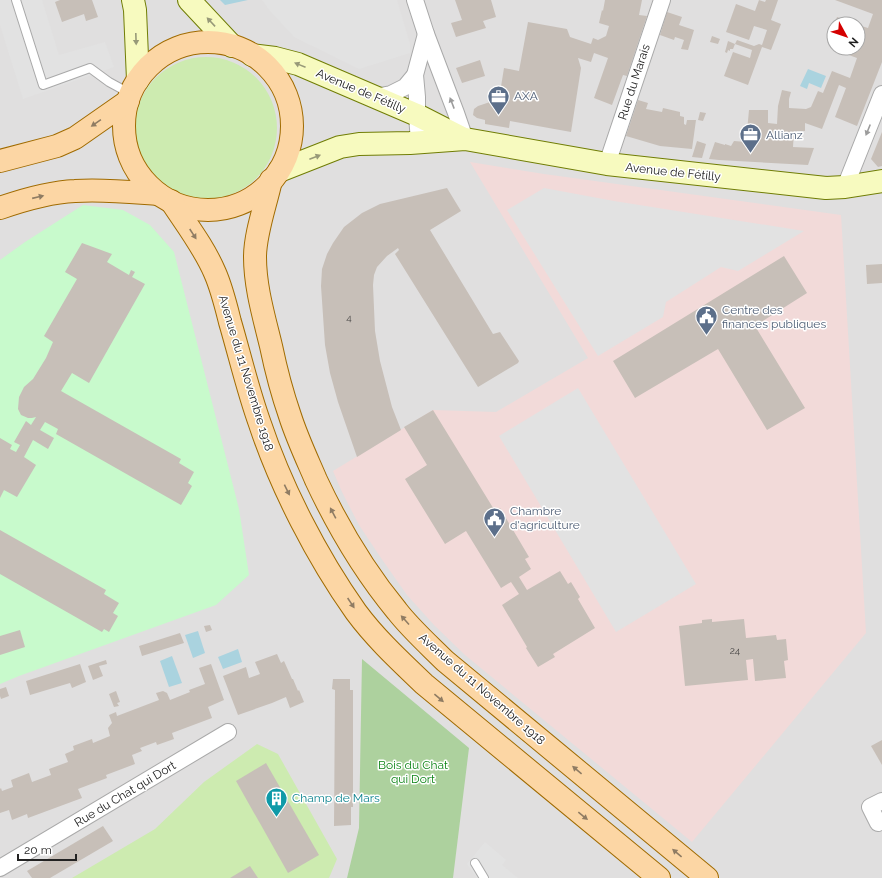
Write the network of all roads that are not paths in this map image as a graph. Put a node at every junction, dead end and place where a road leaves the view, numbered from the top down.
1 (16, 0) edge
2 (133, 0) edge
3 (189, 0) edge
4 (415, 0) edge
5 (662, 0) edge
6 (426, 34) junction
7 (232, 46) junction
8 (252, 55) junction
9 (415, 75) junction
10 (132, 91) junction
11 (882, 94) edge
12 (375, 97) junction
13 (417, 115) junction
14 (465, 139) junction
15 (419, 142) junction
16 (0, 161) edge
17 (607, 164) junction
18 (275, 176) junction
19 (882, 181) edge
20 (845, 187) junction
21 (165, 197) junction
22 (0, 208) edge
23 (228, 732) dead end
24 (882, 801) edge
25 (882, 821) edge
26 (475, 863) dead end
27 (0, 868) edge
28 (484, 878) edge
29 (660, 878) edge
30 (707, 878) edge

1 - 10 lane
2 -> 10 street
7 -> 3 street
4 - 6 street
5 - 17 street, Rue du Marais
6 - 9 street
14 -> 6 street
7 - 8 main road
7 - 10 main road
12 -> 8 street, Avenue de Fétilly
8 - 18 main road
9 - 12 street
9 - 13 street
10 -> 16 main road
10 - 21 main road
11 -> 20 street
12 - 13 street, Avenue de Fétilly
13 - 14 street, Avenue de Fétilly
13 - 15 street
14 - 15 street, Avenue de Fétilly
14 - 17 street, Avenue de Fétilly
18 -> 15 street, Avenue de Fétilly
17 - 20 street, Avenue de Fétilly
18 - 21 main road
30 -> 18 main road, Avenue du 11 Novembre 1918
19 - 20 street, Avenue de Fétilly
22 -> 21 main road
21 -> 29 main road, Avenue du 11 Novembre 1918
23 - 27 street, Rue du Chat qui Dort
24 - 25 street
26 - 28 lane

